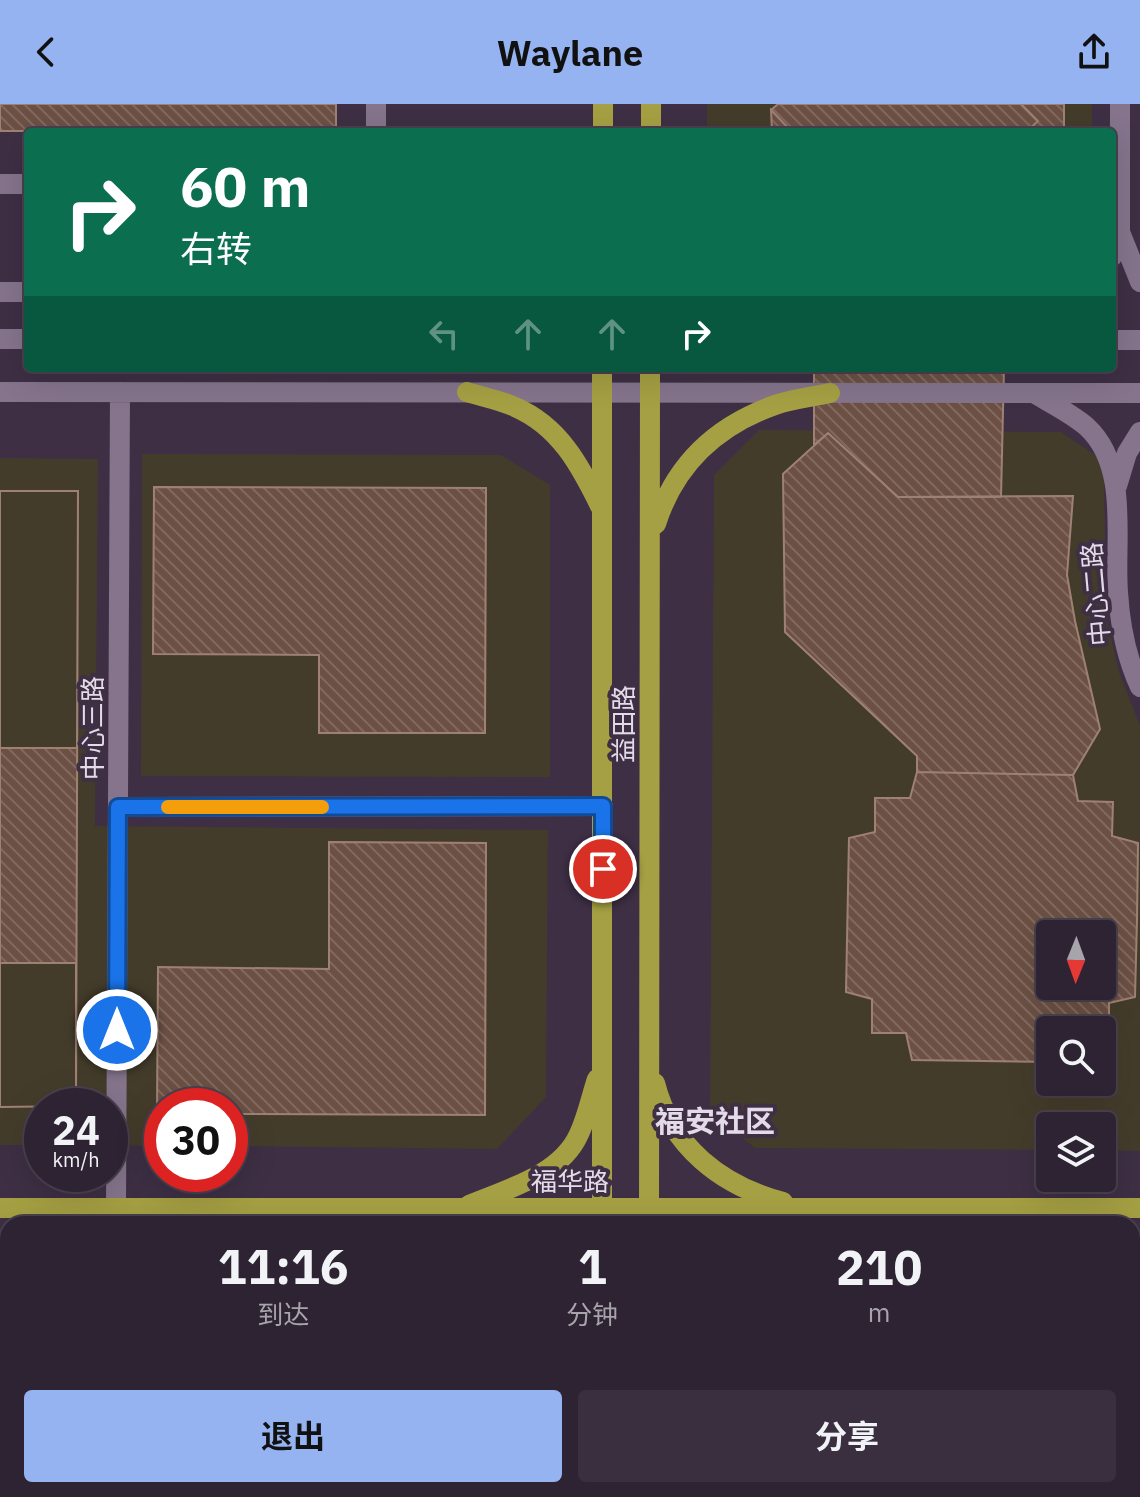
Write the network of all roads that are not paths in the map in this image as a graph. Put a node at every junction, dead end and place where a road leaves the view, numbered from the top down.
1 (376, 104) edge
2 (603, 104) edge
3 (651, 104) edge
4 (1120, 104) edge
5 (376, 128) edge
6 (603, 128) edge
7 (651, 128) edge
8 (0, 184) edge
9 (24, 184) edge
10 (1120, 232) junction
11 (1116, 244) edge
12 (1140, 282) edge
13 (0, 292) edge
14 (24, 292) edge
15 (0, 339) edge
16 (24, 339) edge
17 (1116, 340) edge
18 (1140, 340) edge
19 (602, 372) edge
20 (650, 372) edge
21 (0, 392) edge
22 (120, 392) junction
23 (467, 392) junction
24 (602, 393) junction
25 (650, 393) junction
26 (830, 393) junction
27 (1034, 393) junction
28 (1140, 393) edge
29 (1140, 432) edge
30 (1116, 494) junction
31 (603, 512) junction
32 (650, 543) junction
33 (1140, 687) edge
34 (603, 806) junction
35 (118, 807) junction
36 (603, 1060) junction
37 (650, 1060) junction
38 (0, 1208) edge
39 (116, 1208) junction
40 (1140, 1208) edge
41 (460, 1209) junction
42 (822, 1209) junction
43 (602, 1216) edge
44 (649, 1216) edge

1 - 5 street
2 - 6 main road
3 - 7 main road
4 - 10 street
8 - 9 street
10 - 11 street
10 - 12 street
13 - 14 street
15 - 16 street
17 - 18 street
19 - 24 main road, 益田路
20 - 25 main road, 益田路
21 - 22 street
22 - 23 street
22 - 35 street, 中心三路
23 - 24 street
23 - 31 main road
24 - 25 street
24 - 31 main road, 益田路
25 - 26 street
25 - 32 main road, 益田路
26 - 27 street
26 - 32 main road
27 - 28 street
27 - 30 street, 中心二路
29 - 30 street, 中心二路
30 - 33 street, 中心二路
31 - 34 main road, 益田路
32 - 37 main road, 益田路
34 - 35 street
34 - 36 main road, 益田路
35 - 39 street, 中心三路
36 - 41 main road
36 - 43 main road, 益田路
37 - 42 main road
37 - 44 main road, 益田路
38 - 39 main road, 福华路
39 - 41 main road, 福华路
40 - 42 main road, 福华路
41 - 43 main road, 福华路
42 - 44 main road, 福华路
43 - 44 main road, 福华路

